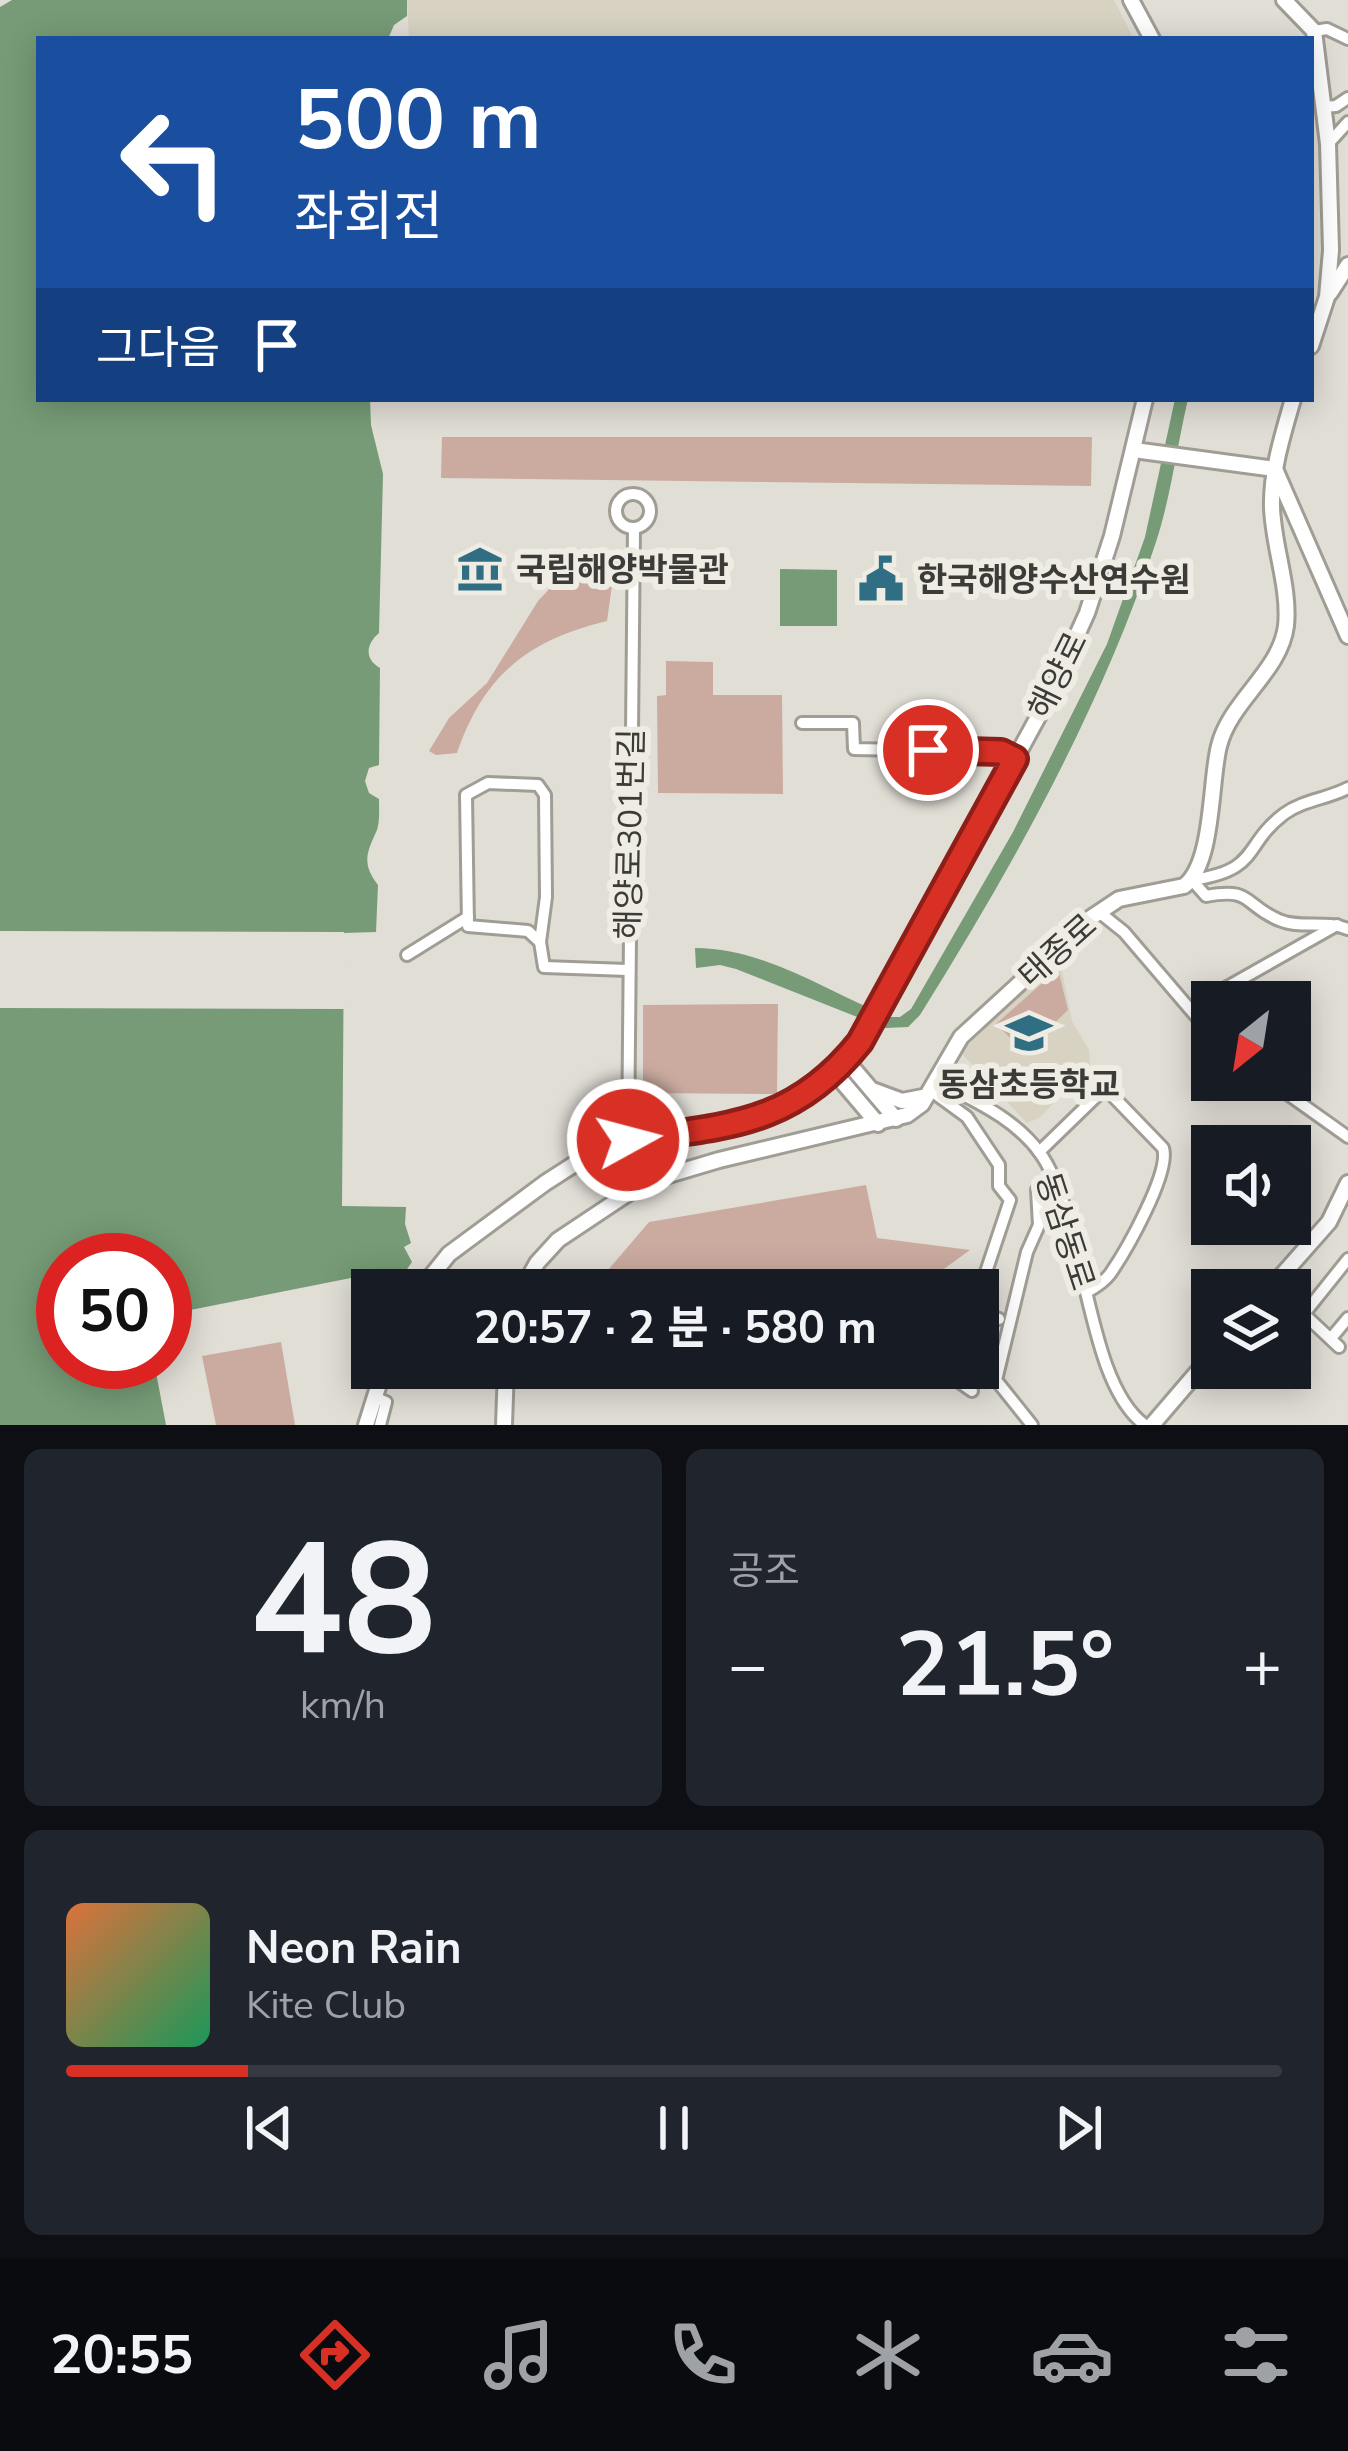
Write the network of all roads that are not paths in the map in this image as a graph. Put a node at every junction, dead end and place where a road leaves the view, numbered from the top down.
1 (1132, 0) edge
2 (1284, 0) edge
3 (1315, 31) junction
4 (1150, 36) edge
5 (1348, 39) edge
6 (1348, 98) edge
7 (1324, 107) junction
8 (1348, 122) edge
9 (1328, 143) junction
10 (1331, 229) junction
11 (1348, 242) edge
12 (1331, 250) junction
13 (1348, 260) edge
14 (1328, 297) junction
15 (1314, 337) edge
16 (1144, 402) edge
17 (1292, 402) edge
18 (1134, 450) junction
19 (1275, 469) junction
20 (634, 528) dead end
21 (1348, 636) edge
22 (802, 723) dead end
23 (1015, 759) junction
24 (1348, 788) edge
25 (1202, 849) junction
26 (1221, 873) junction
27 (1192, 880) junction
28 (1099, 912) junction
29 (468, 916) junction
30 (545, 921) junction
31 (1342, 927) edge
32 (528, 931) junction
33 (540, 942) junction
34 (407, 955) dead end
35 (627, 970) junction
36 (1240, 981) edge
37 (1191, 1010) edge
38 (846, 1060) junction
39 (834, 1072) junction
40 (931, 1088) junction
41 (871, 1089) junction
42 (856, 1097) junction
43 (1297, 1101) edge
44 (896, 1119) junction
45 (878, 1124) junction
46 (834, 1133) junction
47 (1348, 1137) edge
48 (628, 1140) junction
49 (1039, 1152) junction
50 (1052, 1174) junction
51 (1348, 1183) edge
52 (1348, 1259) edge
53 (436, 1269) edge
54 (534, 1269) edge
55 (987, 1269) edge
56 (1295, 1269) edge
57 (1087, 1292) junction
58 (1311, 1305) edge
59 (1348, 1318) edge
60 (1311, 1320) edge
61 (1191, 1377) edge
62 (379, 1389) edge
63 (505, 1389) edge
64 (969, 1389) edge
65 (972, 1391) dead end
66 (377, 1398) junction
67 (367, 1425) edge
68 (380, 1425) edge
69 (504, 1425) edge
70 (1032, 1425) edge
71 (1148, 1425) edge

1 - 4 main road
2 - 3 main road
3 - 5 street
3 - 7 main road
6 - 7 street
7 - 9 main road
8 - 9 street
9 - 10 main road
10 - 11 main road
10 - 12 main road
12 - 13 main road
12 - 14 main road
13 - 14 main road
14 - 15 main road
16 - 18 main road, 해양로
17 - 19 main road
18 - 19 main road
18 - 23 main road, 해양로
19 - 21 main road
19 - 25 main road
20 - 35 street, 해양로301번길
22 - 23 street
23 - 38 main road, 해양로
24 - 26 street
25 - 26 street
25 - 27 main road
26 - 27 street
27 - 28 main road, 태종로
27 - 31 street
28 - 37 street
28 - 40 main road, 태종로
29 - 30 street
29 - 32 street
29 - 34 street
30 - 32 street
30 - 33 street
31 - 36 street
32 - 33 street
33 - 35 street
35 - 48 street, 해양로301번길
38 - 39 main road, 해양로
38 - 41 main road
39 - 42 main road
39 - 48 main road, 해양로
40 - 41 main road
40 - 44 main road, 태종로
40 - 49 street, 동삼동로
40 - 55 street
41 - 44 main road
42 - 45 main road
42 - 46 main road
43 - 47 street
44 - 45 main road, 태종로
45 - 46 main road, 태종로
46 - 54 main road, 태종로
48 - 53 main road, 해양로
49 - 50 street, 동삼동로
49 - 57 street
50 - 57 street, 동삼동로
50 - 70 street
51 - 56 main road
52 - 58 street
57 - 71 street, 동삼동로
59 - 60 street
61 - 71 main road
62 - 66 main road
63 - 69 main road
64 - 65 street
66 - 67 main road
66 - 68 street

